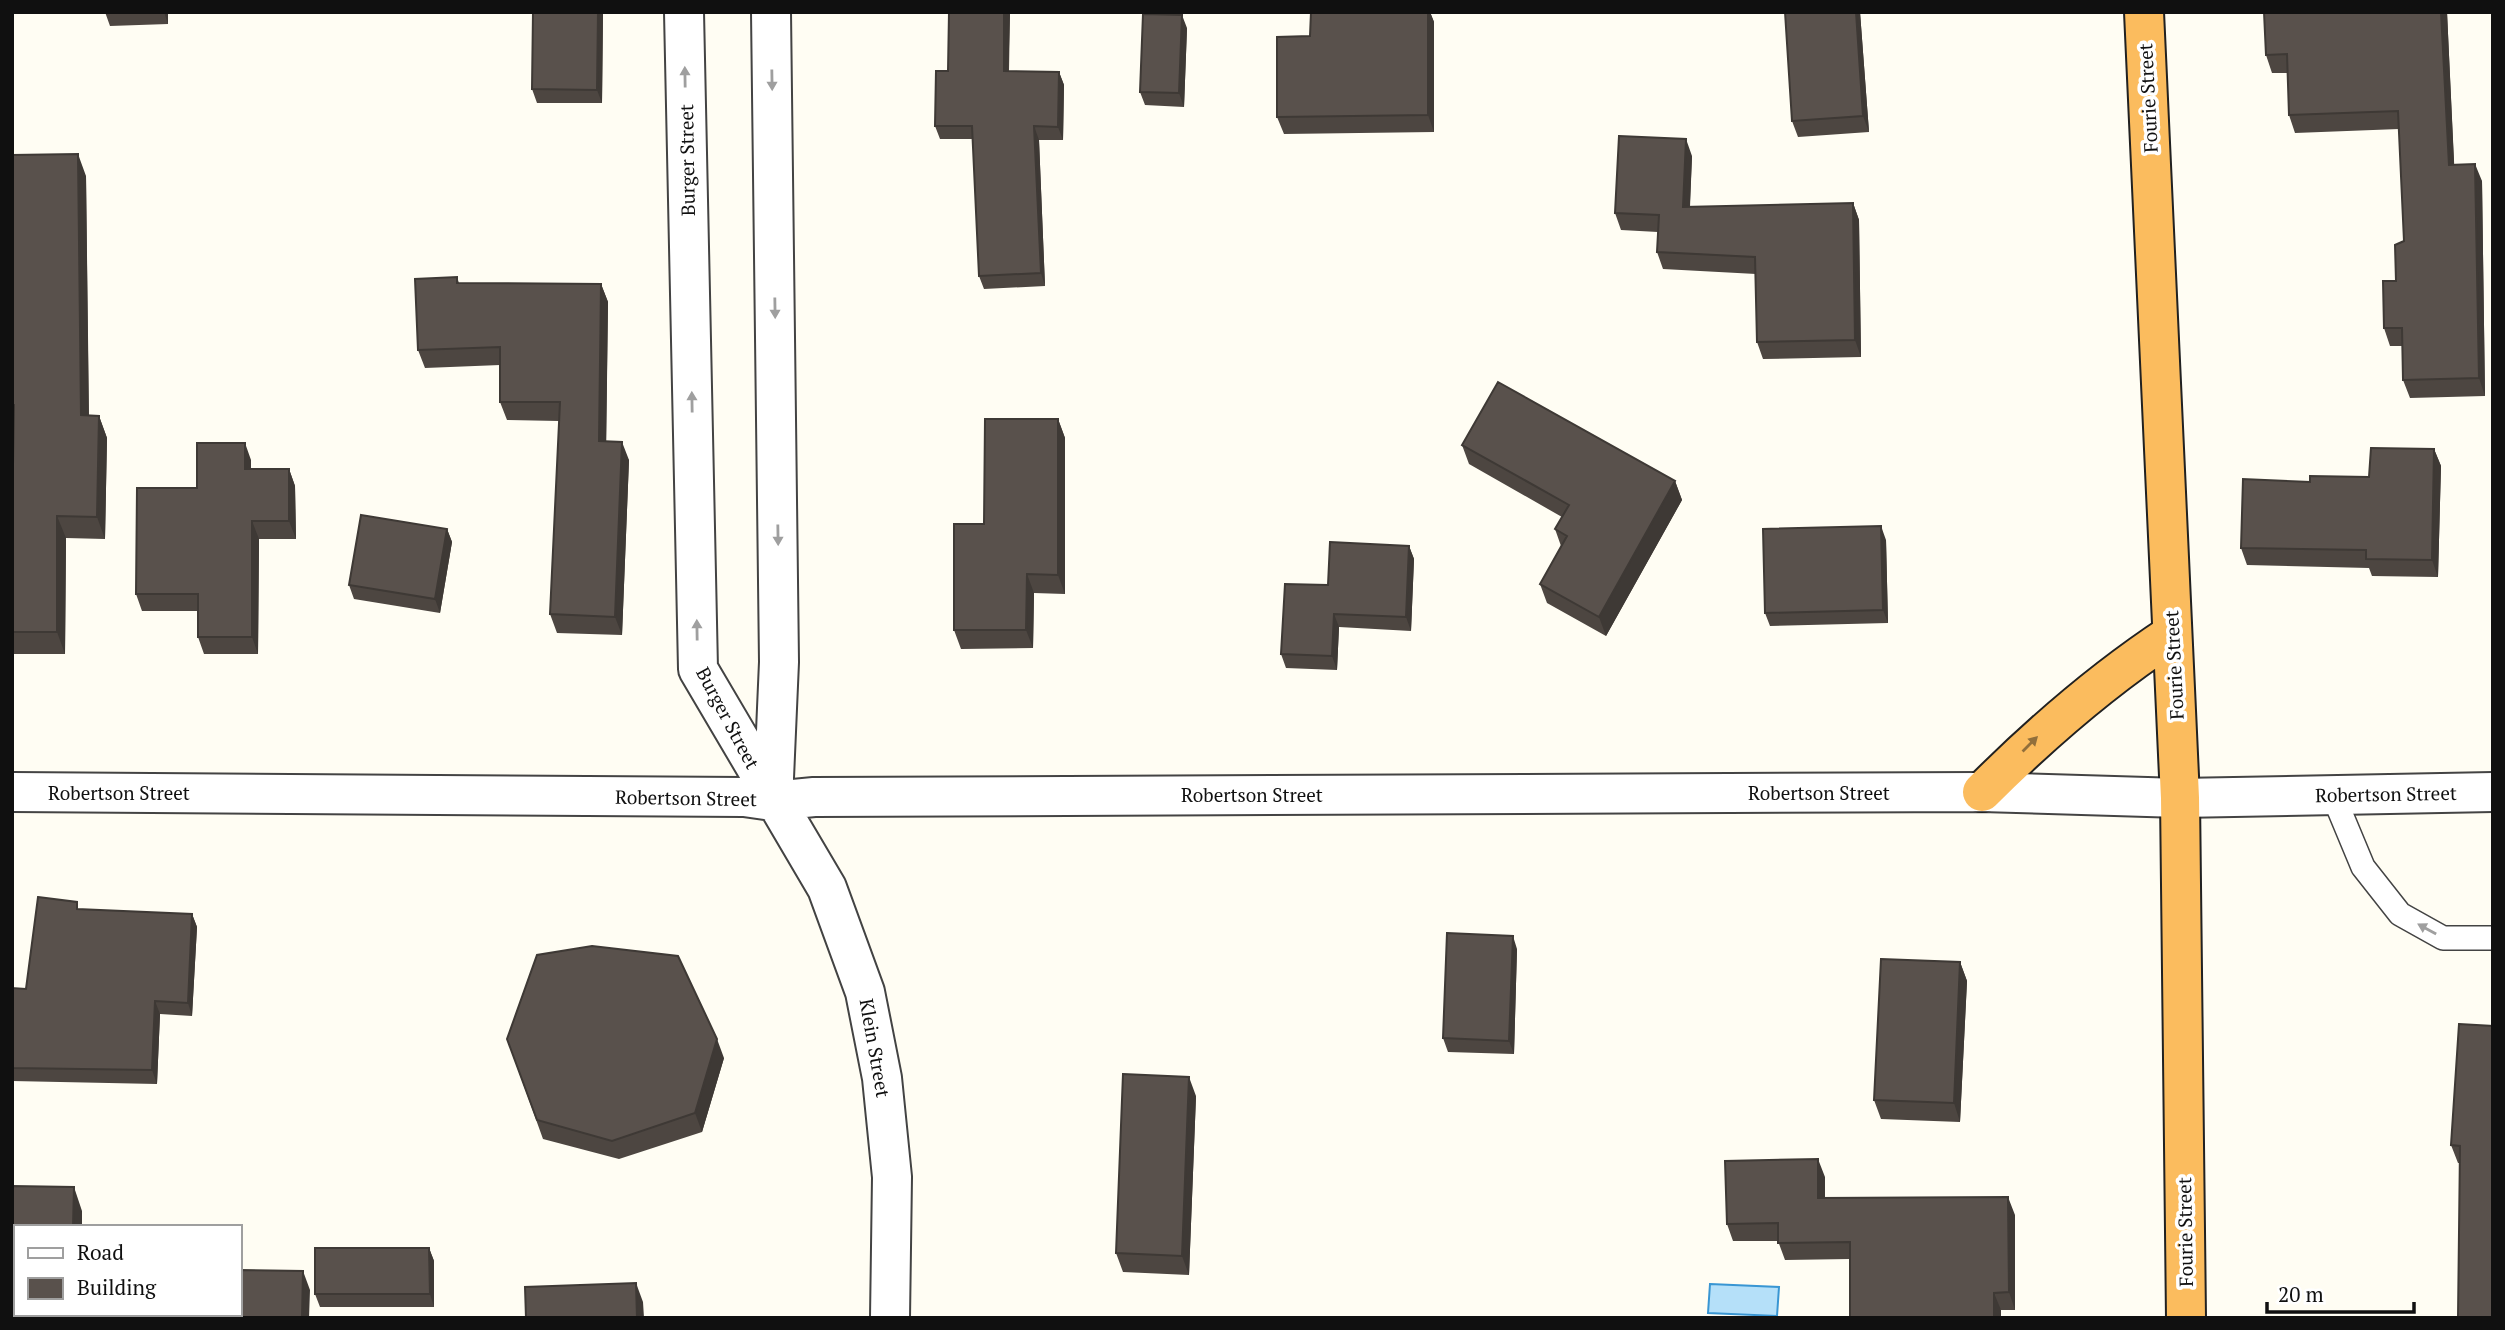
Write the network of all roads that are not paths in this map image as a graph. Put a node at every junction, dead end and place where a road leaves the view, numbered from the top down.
1 (684, 12) edge
2 (771, 12) edge
3 (2144, 12) edge
4 (2172, 634) junction
5 (12, 792) edge
6 (1982, 792) junction
7 (2493, 792) edge
8 (2333, 795) junction
9 (2180, 798) junction
10 (772, 801) junction
11 (2493, 938) edge
12 (890, 1318) edge
13 (2186, 1318) edge

10 -> 1 street, Burger Street
2 -> 10 street, Burger Street
3 - 4 highway, Fourie Street
6 -> 4 highway
4 - 9 highway, Fourie Street
5 - 10 street, Robertson Street
6 - 9 street, Robertson Street
6 - 10 street, Robertson Street
7 - 8 street, Robertson Street
8 - 9 street, Robertson Street
11 -> 8 lane
9 - 13 highway, Fourie Street
10 - 12 street, Klein Street

